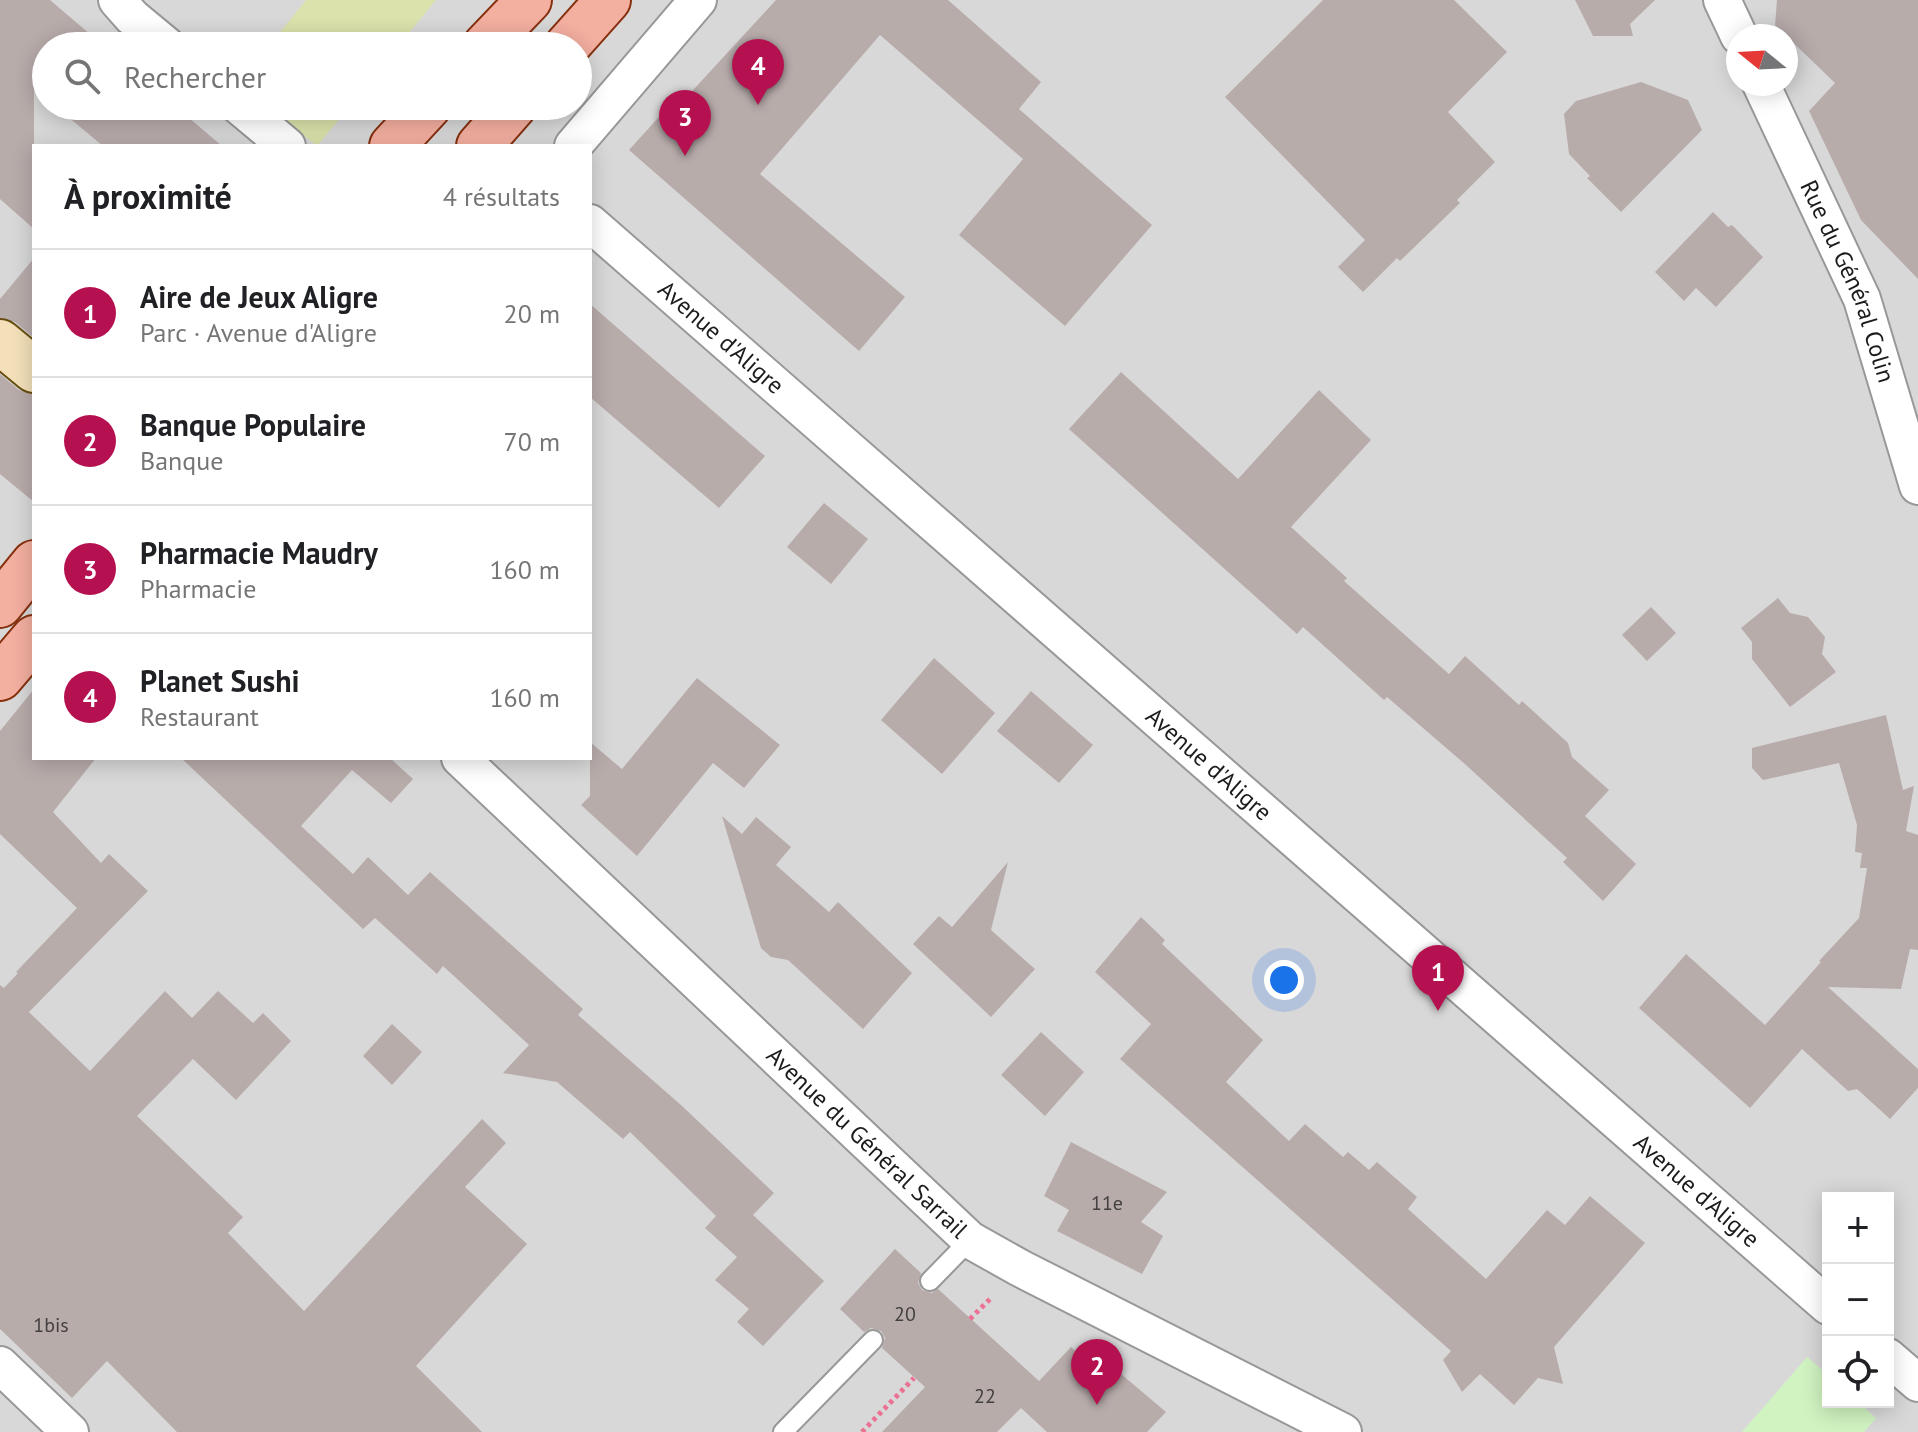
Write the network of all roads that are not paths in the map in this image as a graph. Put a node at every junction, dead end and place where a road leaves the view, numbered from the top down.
1 (117, 0) edge
2 (529, 0) edge
3 (608, 0) edge
4 (698, 0) edge
5 (1722, 0) edge
6 (1733, 24) edge
7 (150, 32) edge
8 (498, 32) edge
9 (579, 32) edge
10 (1767, 96) edge
11 (256, 120) edge
12 (416, 120) edge
13 (433, 120) edge
14 (502, 120) edge
15 (285, 144) edge
16 (394, 144) edge
17 (420, 144) edge
18 (481, 144) edge
19 (575, 144) edge
20 (592, 225) edge
21 (0, 342) edge
22 (32, 368) edge
23 (1918, 486) edge
24 (32, 565) edge
25 (0, 605) edge
26 (32, 640) edge
27 (0, 678) edge
28 (462, 760) edge
29 (970, 1240) junction
30 (930, 1281) dead end
31 (1822, 1301) edge
32 (873, 1340) dead end
33 (1894, 1362) edge
34 (0, 1365) edge
35 (1918, 1383) edge
36 (70, 1432) edge
37 (783, 1432) edge
38 (1343, 1432) edge

1 - 7 street
2 - 8 main road
3 - 9 main road
4 - 19 street
5 - 6 street
10 - 23 street, Rue du Général Colin
11 - 15 street
12 - 16 main road
13 - 17 main road
14 - 18 main road
20 - 31 street, Avenue d'Aligre
21 - 22 street
24 - 25 main road
26 - 27 main road
28 - 29 street, Avenue du Général Sarrail
29 - 30 lane
29 - 38 street, Avenue du Général Sarrail
32 - 37 lane
33 - 35 street
34 - 36 street

